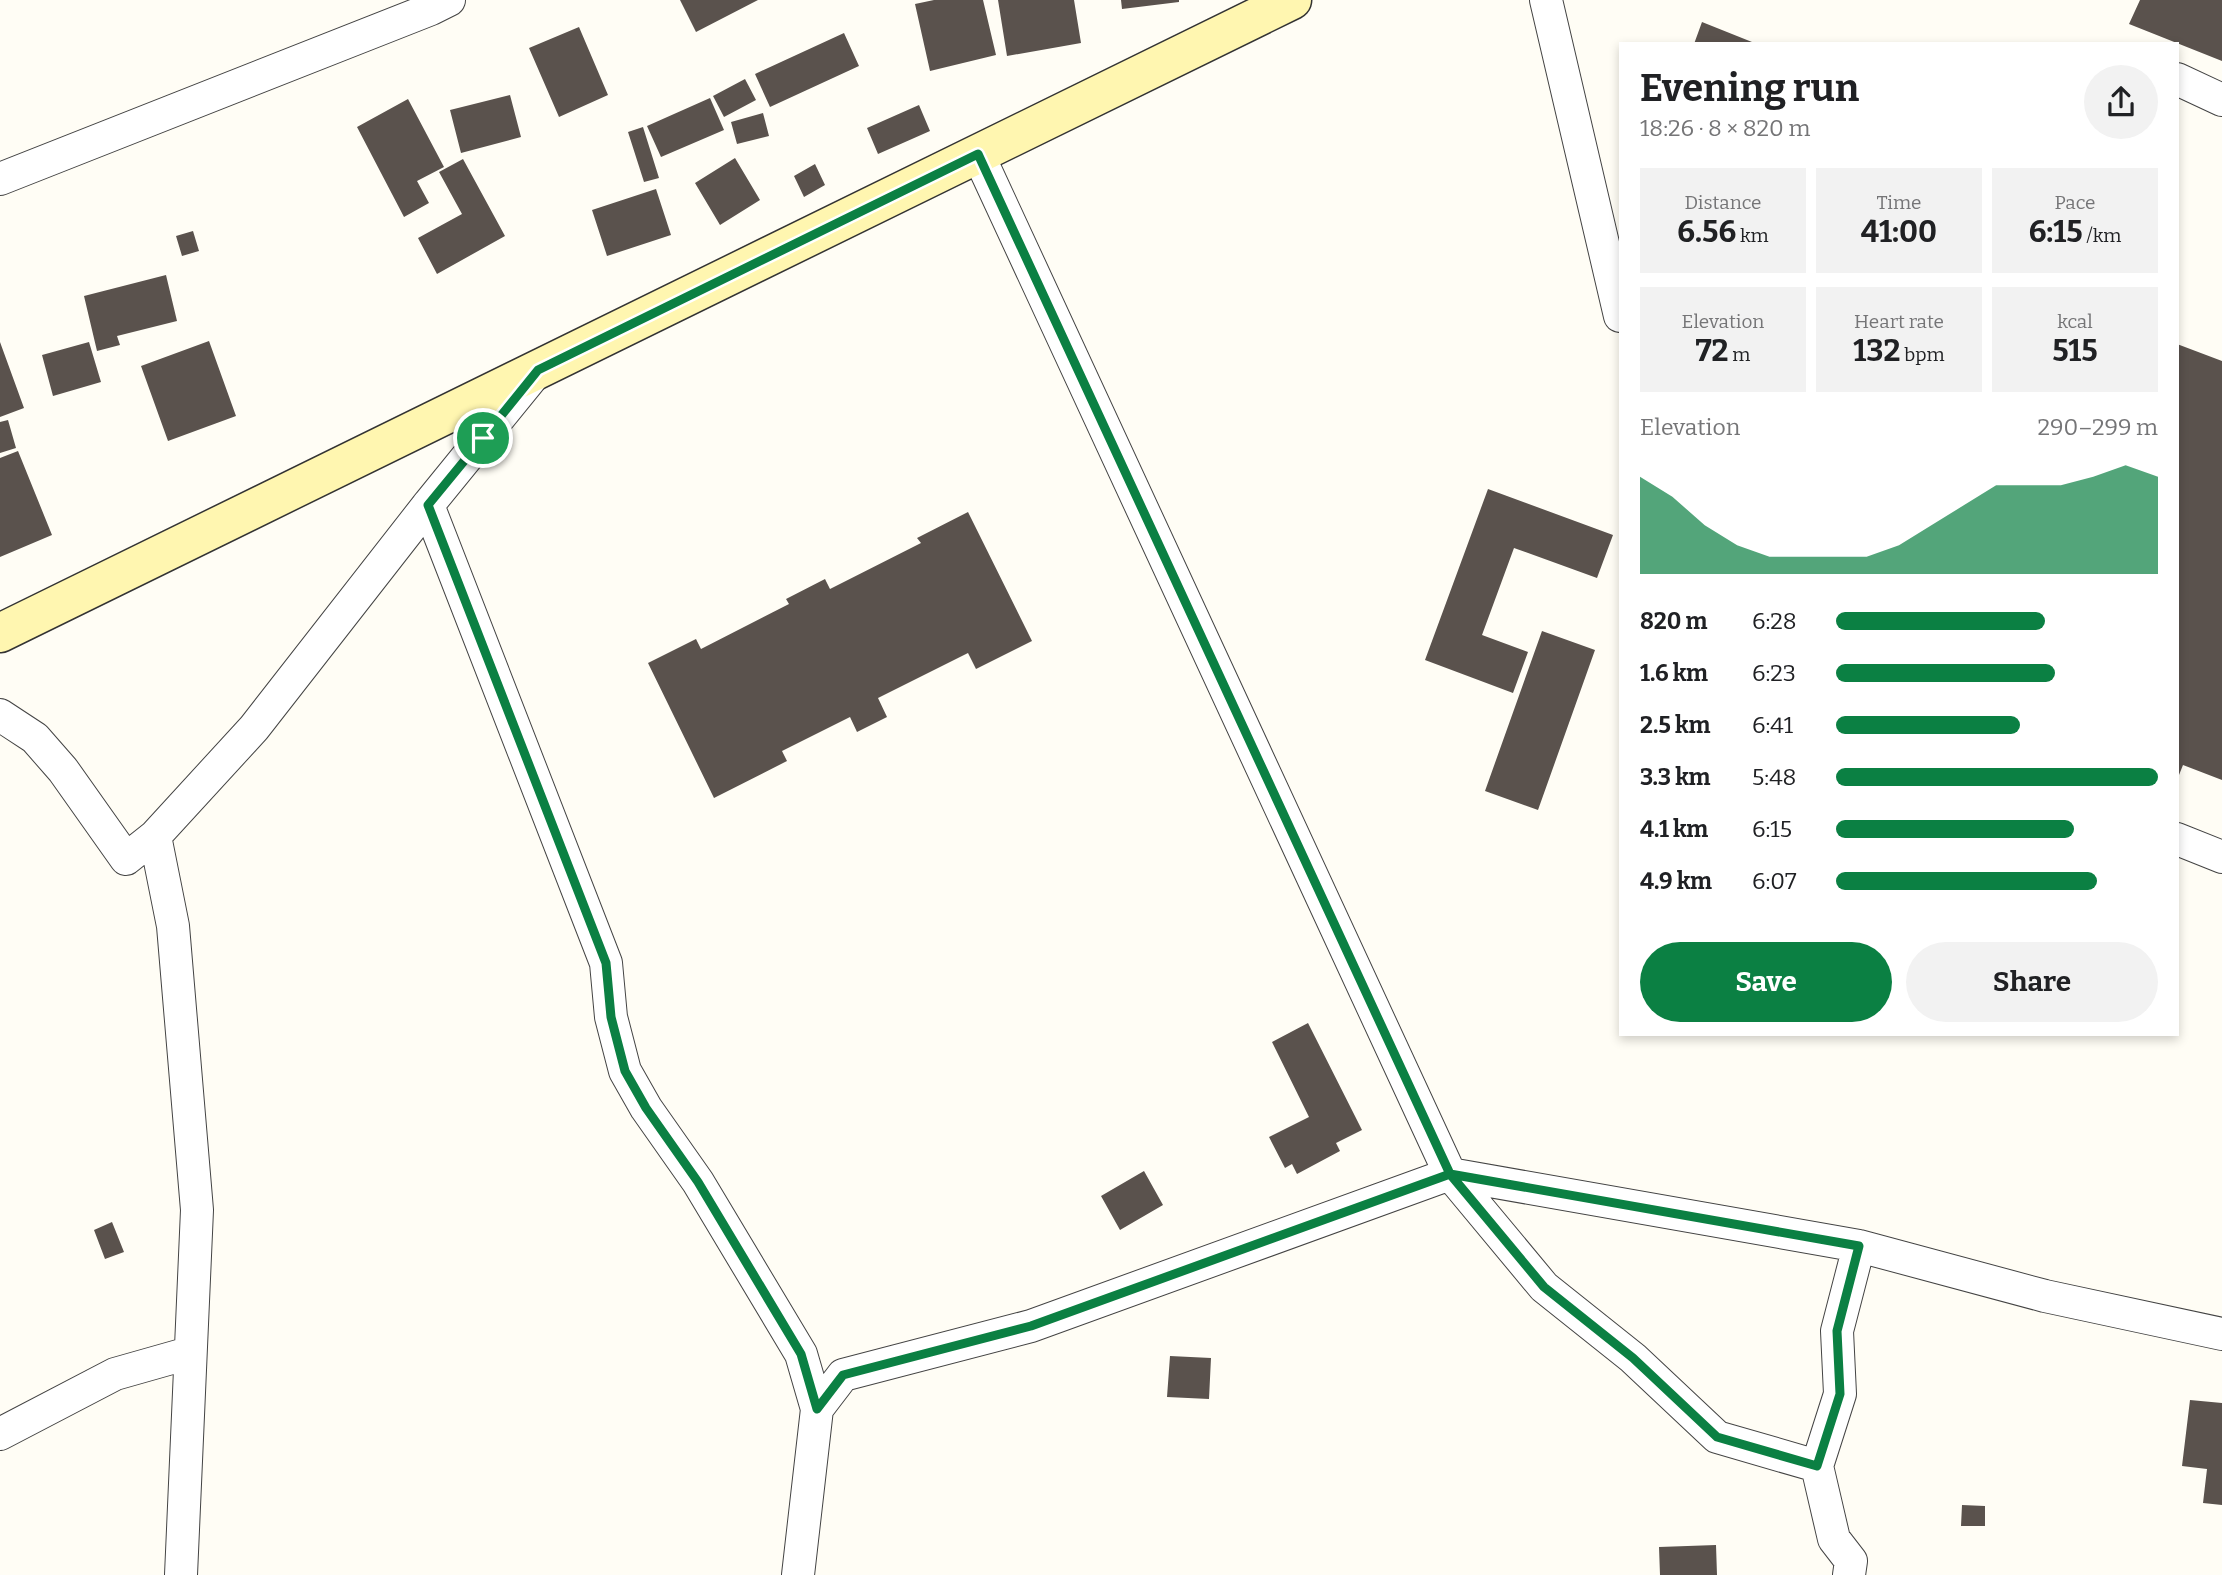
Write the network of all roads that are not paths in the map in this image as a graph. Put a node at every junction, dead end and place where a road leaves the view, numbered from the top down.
1 (449, 0) edge
2 (1292, 0) edge
3 (1546, 0) edge
4 (2179, 80) edge
5 (2222, 100) edge
6 (978, 154) junction
7 (0, 179) edge
8 (1619, 312) edge
9 (538, 370) junction
10 (428, 505) junction
11 (0, 633) edge
12 (0, 715) edge
13 (155, 836) junction
14 (2179, 840) edge
15 (2222, 857) edge
16 (1450, 1174) junction
17 (1859, 1246) junction
18 (2222, 1334) edge
19 (189, 1353) junction
20 (801, 1354) junction
21 (843, 1375) junction
22 (817, 1409) junction
23 (0, 1434) edge
24 (1817, 1466) junction
25 (181, 1575) edge
26 (799, 1575) edge
27 (1849, 1575) edge

1 - 7 street
2 - 6 main road
3 - 8 street
4 - 5 street
6 - 9 main road
6 - 16 street
9 - 10 street
9 - 11 main road
10 - 13 street
10 - 20 street
12 - 13 street
13 - 19 street
14 - 15 street
16 - 17 street
16 - 21 street
16 - 24 street
17 - 18 street
17 - 24 street
19 - 23 street
19 - 25 street
20 - 21 street
20 - 22 street
21 - 22 street
22 - 26 street
24 - 27 street

